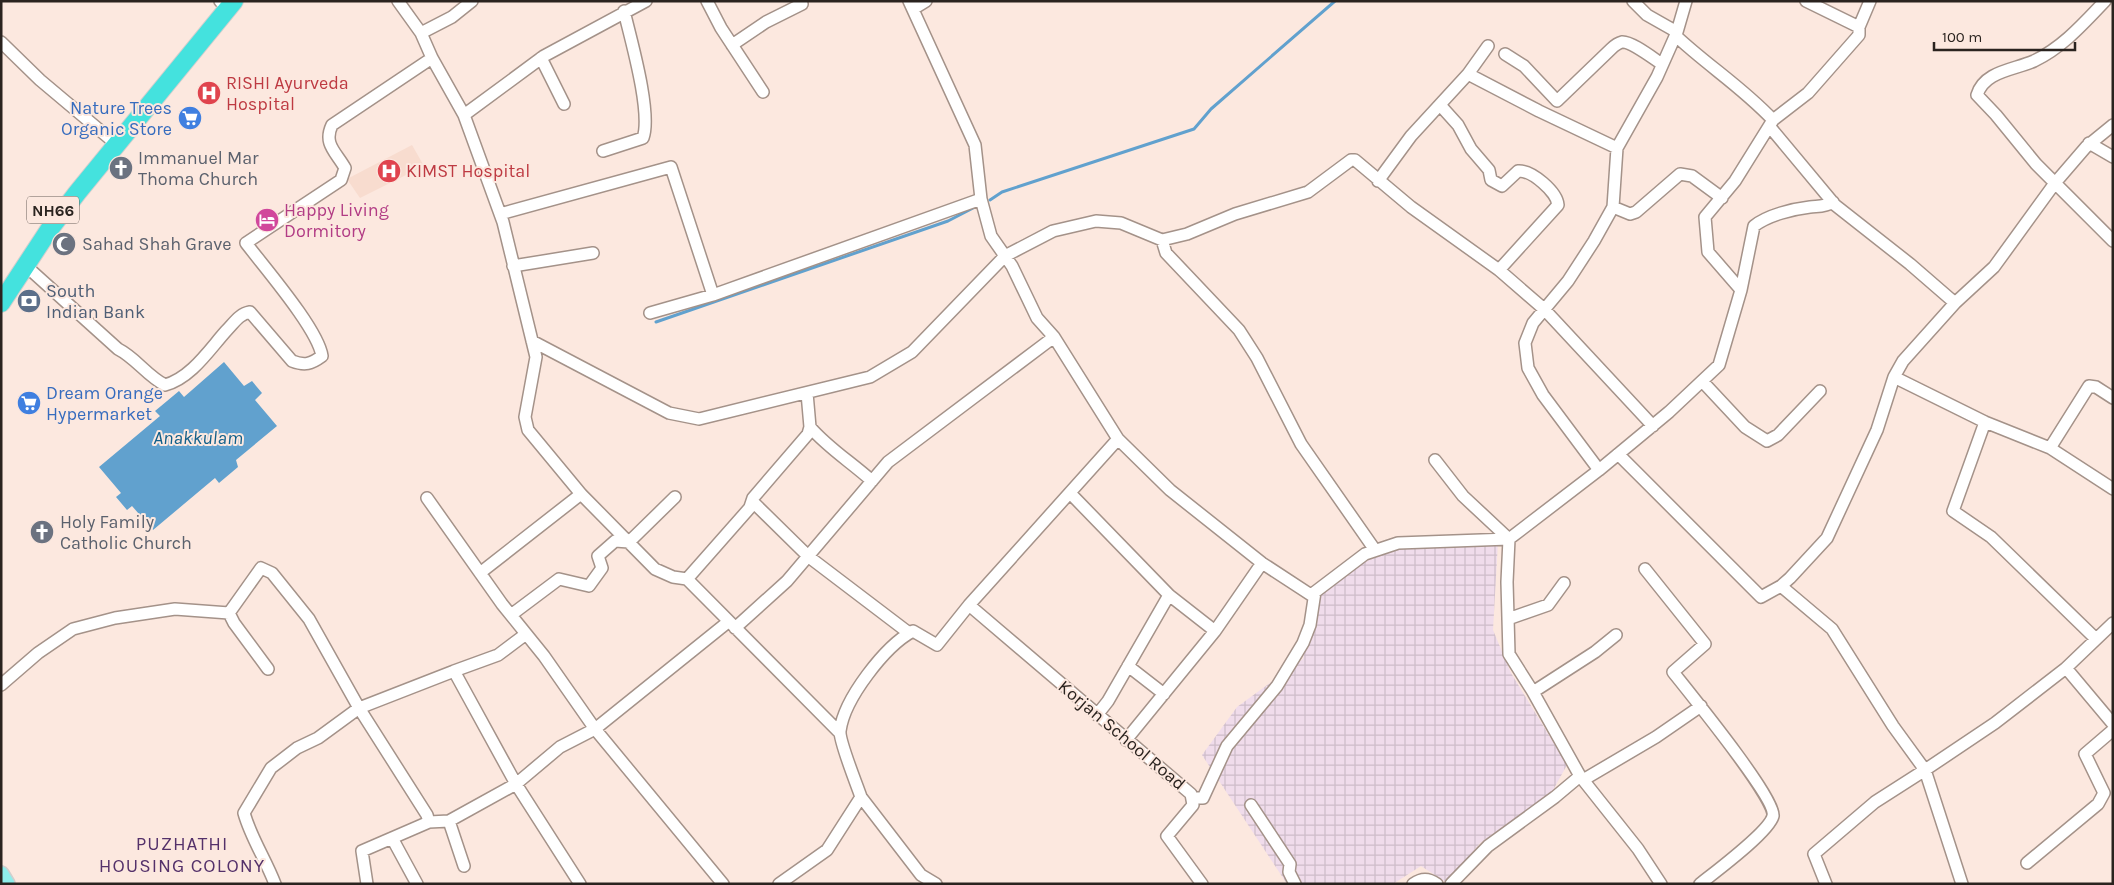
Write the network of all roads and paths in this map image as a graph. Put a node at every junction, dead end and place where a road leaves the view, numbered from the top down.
1 (398, 1) edge
2 (472, 1) edge
3 (646, 1) edge
4 (707, 1) edge
5 (926, 1) edge
6 (1633, 1) edge
7 (1686, 1) edge
8 (1806, 1) edge
9 (1870, 1) edge
10 (2105, 1) edge
11 (224, 2) edge
12 (802, 4) dead end
13 (911, 5) edge
14 (624, 12) junction
15 (1859, 27) junction
16 (421, 33) junction
17 (1676, 34) junction
18 (1, 42) edge
19 (732, 45) junction
20 (1488, 46) dead end
21 (1506, 54) dead end
22 (432, 58) junction
23 (541, 58) junction
24 (1662, 64) junction
25 (1468, 74) junction
26 (763, 92) dead end
27 (564, 104) dead end
28 (1440, 105) junction
29 (464, 115) junction
30 (1771, 123) junction
31 (2113, 125) edge
32 (109, 138) junction
33 (2089, 144) junction
34 (1617, 148) junction
35 (603, 151) dead end
36 (2113, 157) edge
37 (1378, 181) junction
38 (2056, 182) junction
39 (1722, 198) junction
40 (981, 199) junction
41 (1833, 202) junction
42 (1613, 207) junction
43 (500, 214) junction
44 (1162, 240) junction
45 (2113, 241) edge
46 (593, 253) dead end
47 (1005, 256) junction
48 (26, 266) junction
49 (513, 266) junction
50 (1499, 270) junction
51 (1, 284) edge
52 (1741, 290) junction
53 (712, 295) junction
54 (1, 303) edge
55 (1955, 303) junction
56 (1544, 308) junction
57 (650, 313) dead end
58 (1054, 337) junction
59 (532, 341) junction
60 (1894, 377) junction
61 (1702, 381) junction
62 (1820, 391) dead end
63 (806, 392) junction
64 (2113, 398) edge
65 (1985, 422) junction
66 (1653, 426) junction
67 (810, 427) junction
68 (1118, 439) junction
69 (2050, 448) junction
70 (1618, 454) junction
71 (1435, 460) dead end
72 (1599, 470) junction
73 (872, 481) junction
74 (2113, 489) edge
75 (1070, 493) junction
76 (581, 494) junction
77 (676, 497) dead end
78 (427, 498) dead end
79 (750, 507) junction
80 (1509, 539) junction
81 (629, 542) junction
82 (1376, 550) junction
83 (809, 557) junction
84 (1262, 563) junction
85 (1645, 569) dead end
86 (480, 573) junction
87 (687, 579) junction
88 (1564, 583) dead end
89 (1781, 586) junction
90 (1315, 592) junction
91 (1169, 595) junction
92 (969, 605) junction
93 (229, 613) junction
94 (511, 616) junction
95 (1508, 619) junction
96 (2113, 623) edge
97 (732, 625) junction
98 (1215, 631) junction
99 (909, 633) junction
100 (526, 634) junction
101 (1616, 635) dead end
102 (2096, 639) junction
103 (1128, 666) junction
104 (2066, 668) junction
105 (268, 669) dead end
106 (454, 671) junction
107 (1, 685) edge
108 (1533, 692) junction
109 (1164, 694) junction
110 (1701, 706) junction
111 (359, 708) junction
112 (1098, 715) junction
113 (2113, 724) edge
114 (595, 729) junction
115 (2113, 730) edge
116 (840, 733) junction
117 (1126, 740) junction
118 (1925, 770) junction
119 (1582, 778) junction
120 (516, 784) junction
121 (861, 797) junction
122 (1195, 798) dead end
123 (1251, 805) dead end
124 (449, 821) junction
125 (430, 822) junction
126 (392, 838) junction
127 (2027, 863) dead end
128 (464, 866) dead end
129 (1, 874) edge
130 (6, 884) edge
131 (275, 884) edge
132 (367, 884) edge
133 (417, 884) edge
134 (580, 884) edge
135 (723, 884) edge
136 (779, 884) edge
137 (936, 884) edge
138 (1202, 884) edge
139 (1295, 884) edge
140 (1414, 884) edge
141 (1437, 884) edge
142 (1451, 884) edge
143 (1661, 884) edge
144 (1700, 884) edge
145 (1827, 884) edge
146 (1833, 884) edge
147 (1962, 884) edge

1 - 16 street
2 - 16 street
3 - 14 street
4 - 19 street
5 - 13 street
6 - 17 street
7 - 17 street
8 - 15 street
9 - 15 street
10 - 38 street
11 - 32 highway, NH66
11 - 48 highway, NH66
12 - 19 street
13 - 40 street
14 - 23 street
14 - 35 street
15 - 30 street
16 - 22 street
17 - 24 street
17 - 30 street
18 - 32 street
19 - 26 street
20 - 25 street
21 - 24 street
22 - 29 street
22 - 48 street
23 - 27 street
23 - 29 street
24 - 34 street
25 - 28 street
25 - 34 street
28 - 37 street
28 - 50 street
29 - 43 street
30 - 39 street
30 - 41 street
31 - 33 street
32 - 51 highway, NH66
33 - 36 street
33 - 38 street
34 - 42 street
37 - 44 street
37 - 50 street
38 - 45 street
38 - 55 street
39 - 42 street
39 - 52 street
40 - 47 street
40 - 53 street
41 - 52 street
41 - 55 street
42 - 56 street
43 - 49 street
43 - 53 street
44 - 47 street
44 - 82 street
46 - 49 street
47 - 58 street
47 - 63 street
48 - 54 highway, NH66
49 - 59 street
50 - 56 street
52 - 61 street
53 - 57 street
55 - 60 street
56 - 66 street
56 - 72 street
58 - 68 street
58 - 73 street
59 - 63 street
59 - 76 street
60 - 65 street
60 - 89 street
61 - 62 street
61 - 66 street
63 - 67 street
64 - 69 street
65 - 69 street
65 - 102 street
66 - 70 street
67 - 73 street
67 - 79 street
68 - 75 street
68 - 84 street
69 - 74 street
70 - 72 street
70 - 89 street
71 - 80 street
72 - 80 street
73 - 83 street
75 - 91 street
75 - 92 street
76 - 81 street
76 - 86 street
77 - 81 street
78 - 86 street
79 - 83 street
79 - 87 street
80 - 82 street
80 - 95 street
81 - 87 street
81 - 94 street
82 - 90 street
83 - 97 street
83 - 99 street
84 - 90 street
84 - 98 street
85 - 110 street
86 - 94 street
87 - 97 street
88 - 95 street
89 - 118 street
90 - 122 street
91 - 98 street
91 - 103 street
92 - 99 street
92 - 112 street, Korjan School Road
93 - 105 street
93 - 107 street
93 - 111 street
94 - 100 street
95 - 108 street
96 - 102 street
97 - 114 street
97 - 116 street
98 - 109 street
99 - 116 street
100 - 106 street
100 - 114 street
101 - 108 street
102 - 104 street
103 - 109 street
103 - 112 street
104 - 113 street
104 - 118 street
106 - 111 street
106 - 120 street
108 - 119 street
109 - 117 street
110 - 119 street
110 - 144 street
111 - 125 street
111 - 131 street
112 - 117 street, Korjan School Road
114 - 120 street
114 - 135 street
115 - 127 street
116 - 121 street
117 - 138 street, Korjan School Road
118 - 145 street
118 - 147 street
119 - 142 street
119 - 143 street
120 - 124 street
120 - 134 street
121 - 136 street
121 - 137 street
123 - 139 street
124 - 125 street
124 - 128 street
125 - 126 street
126 - 132 street
126 - 133 street
129 - 130 main road
140 - 141 street
145 - 146 street

